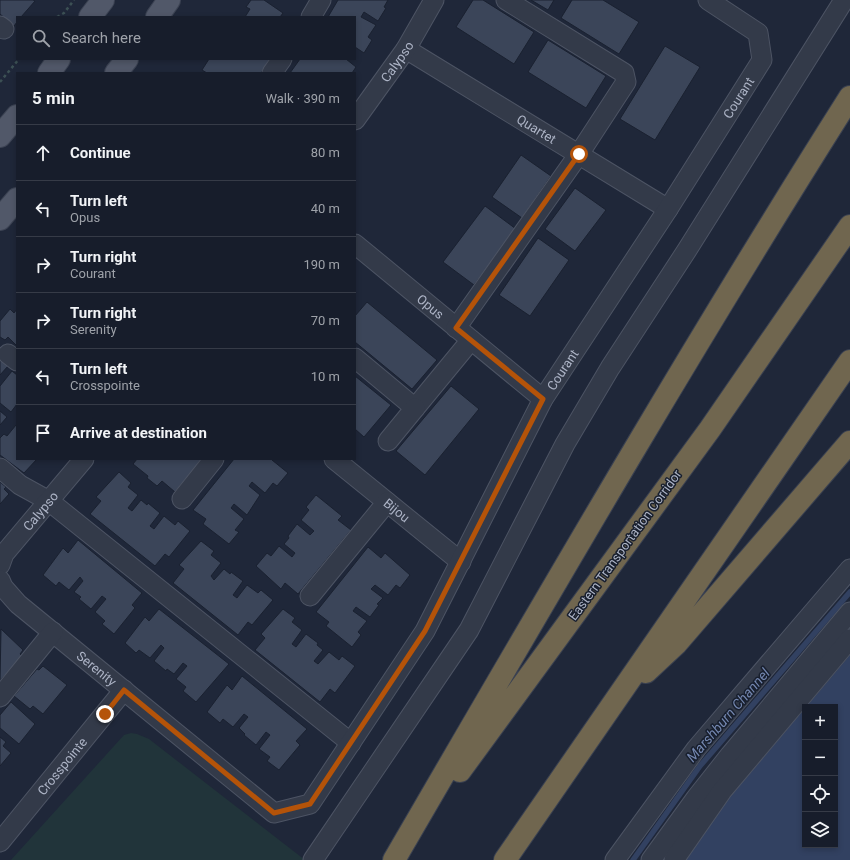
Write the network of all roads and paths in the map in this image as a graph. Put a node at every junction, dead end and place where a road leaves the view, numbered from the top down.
1 (74, 0) edge
2 (169, 0) edge
3 (321, 0) edge
4 (434, 0) edge
5 (506, 0) edge
6 (708, 0) edge
7 (844, 0) edge
8 (59, 16) edge
9 (158, 16) edge
10 (312, 16) edge
11 (406, 49) junction
12 (18, 60) edge
13 (58, 60) edge
14 (126, 60) edge
15 (281, 60) edge
16 (50, 72) edge
17 (117, 72) edge
18 (273, 72) edge
19 (0, 82) edge
20 (850, 97) edge
21 (16, 117) edge
22 (356, 119) edge
23 (0, 136) edge
24 (579, 154) junction
25 (16, 200) edge
26 (668, 209) junction
27 (0, 220) edge
28 (850, 226) edge
29 (356, 245) edge
30 (456, 328) junction
31 (471, 340) junction
32 (356, 359) edge
33 (850, 361) edge
34 (543, 399) junction
35 (415, 408) junction
36 (388, 441) dead end
37 (850, 442) edge
38 (83, 460) edge
39 (213, 460) edge
40 (335, 460) edge
41 (0, 468) edge
42 (182, 499) dead end
43 (49, 501) junction
44 (387, 502) junction
45 (461, 562) junction
46 (0, 565) edge
47 (850, 569) edge
48 (0, 580) edge
49 (310, 596) dead end
50 (850, 612) edge
51 (53, 632) junction
52 (850, 639) edge
53 (124, 690) junction
54 (0, 697) edge
55 (613, 703) junction
56 (351, 742) junction
57 (274, 813) joint
58 (0, 842) edge
59 (313, 860) edge
60 (394, 860) edge
61 (505, 860) edge
62 (615, 860) edge
63 (651, 860) edge
64 (674, 860) edge

1 - 8 path
2 - 9 main road
3 - 10 street
4 - 11 street, Calypso
5 - 24 street
6 - 26 street, Courant
7 - 59 street
11 - 22 street, Calypso
11 - 24 street, Quartet
12 - 19 path
13 - 16 main road
14 - 17 main road
15 - 18 street
20 - 60 highway
21 - 23 main road
24 - 26 street, Quartet
24 - 30 street
25 - 27 main road
26 - 34 street, Courant
28 - 60 highway, Eastern Transportation Corridor
29 - 30 street, Opus
30 - 31 street, Opus
31 - 34 street, Opus
31 - 35 street
32 - 35 street
33 - 55 highway
34 - 45 street, Courant
35 - 36 street
37 - 55 highway
38 - 43 street, Calypso
39 - 42 street
40 - 44 street, Bijou
41 - 43 street
43 - 46 street, Calypso
43 - 56 street
44 - 45 street, Bijou
44 - 49 street
45 - 56 street, Courant
47 - 62 street
48 - 51 street, Serenity
50 - 63 street
51 - 53 street, Serenity
51 - 54 street
52 - 64 street
53 - 57 street, Serenity
53 - 58 street, Crosspointe
55 - 61 highway
56 - 57 street, Courant

